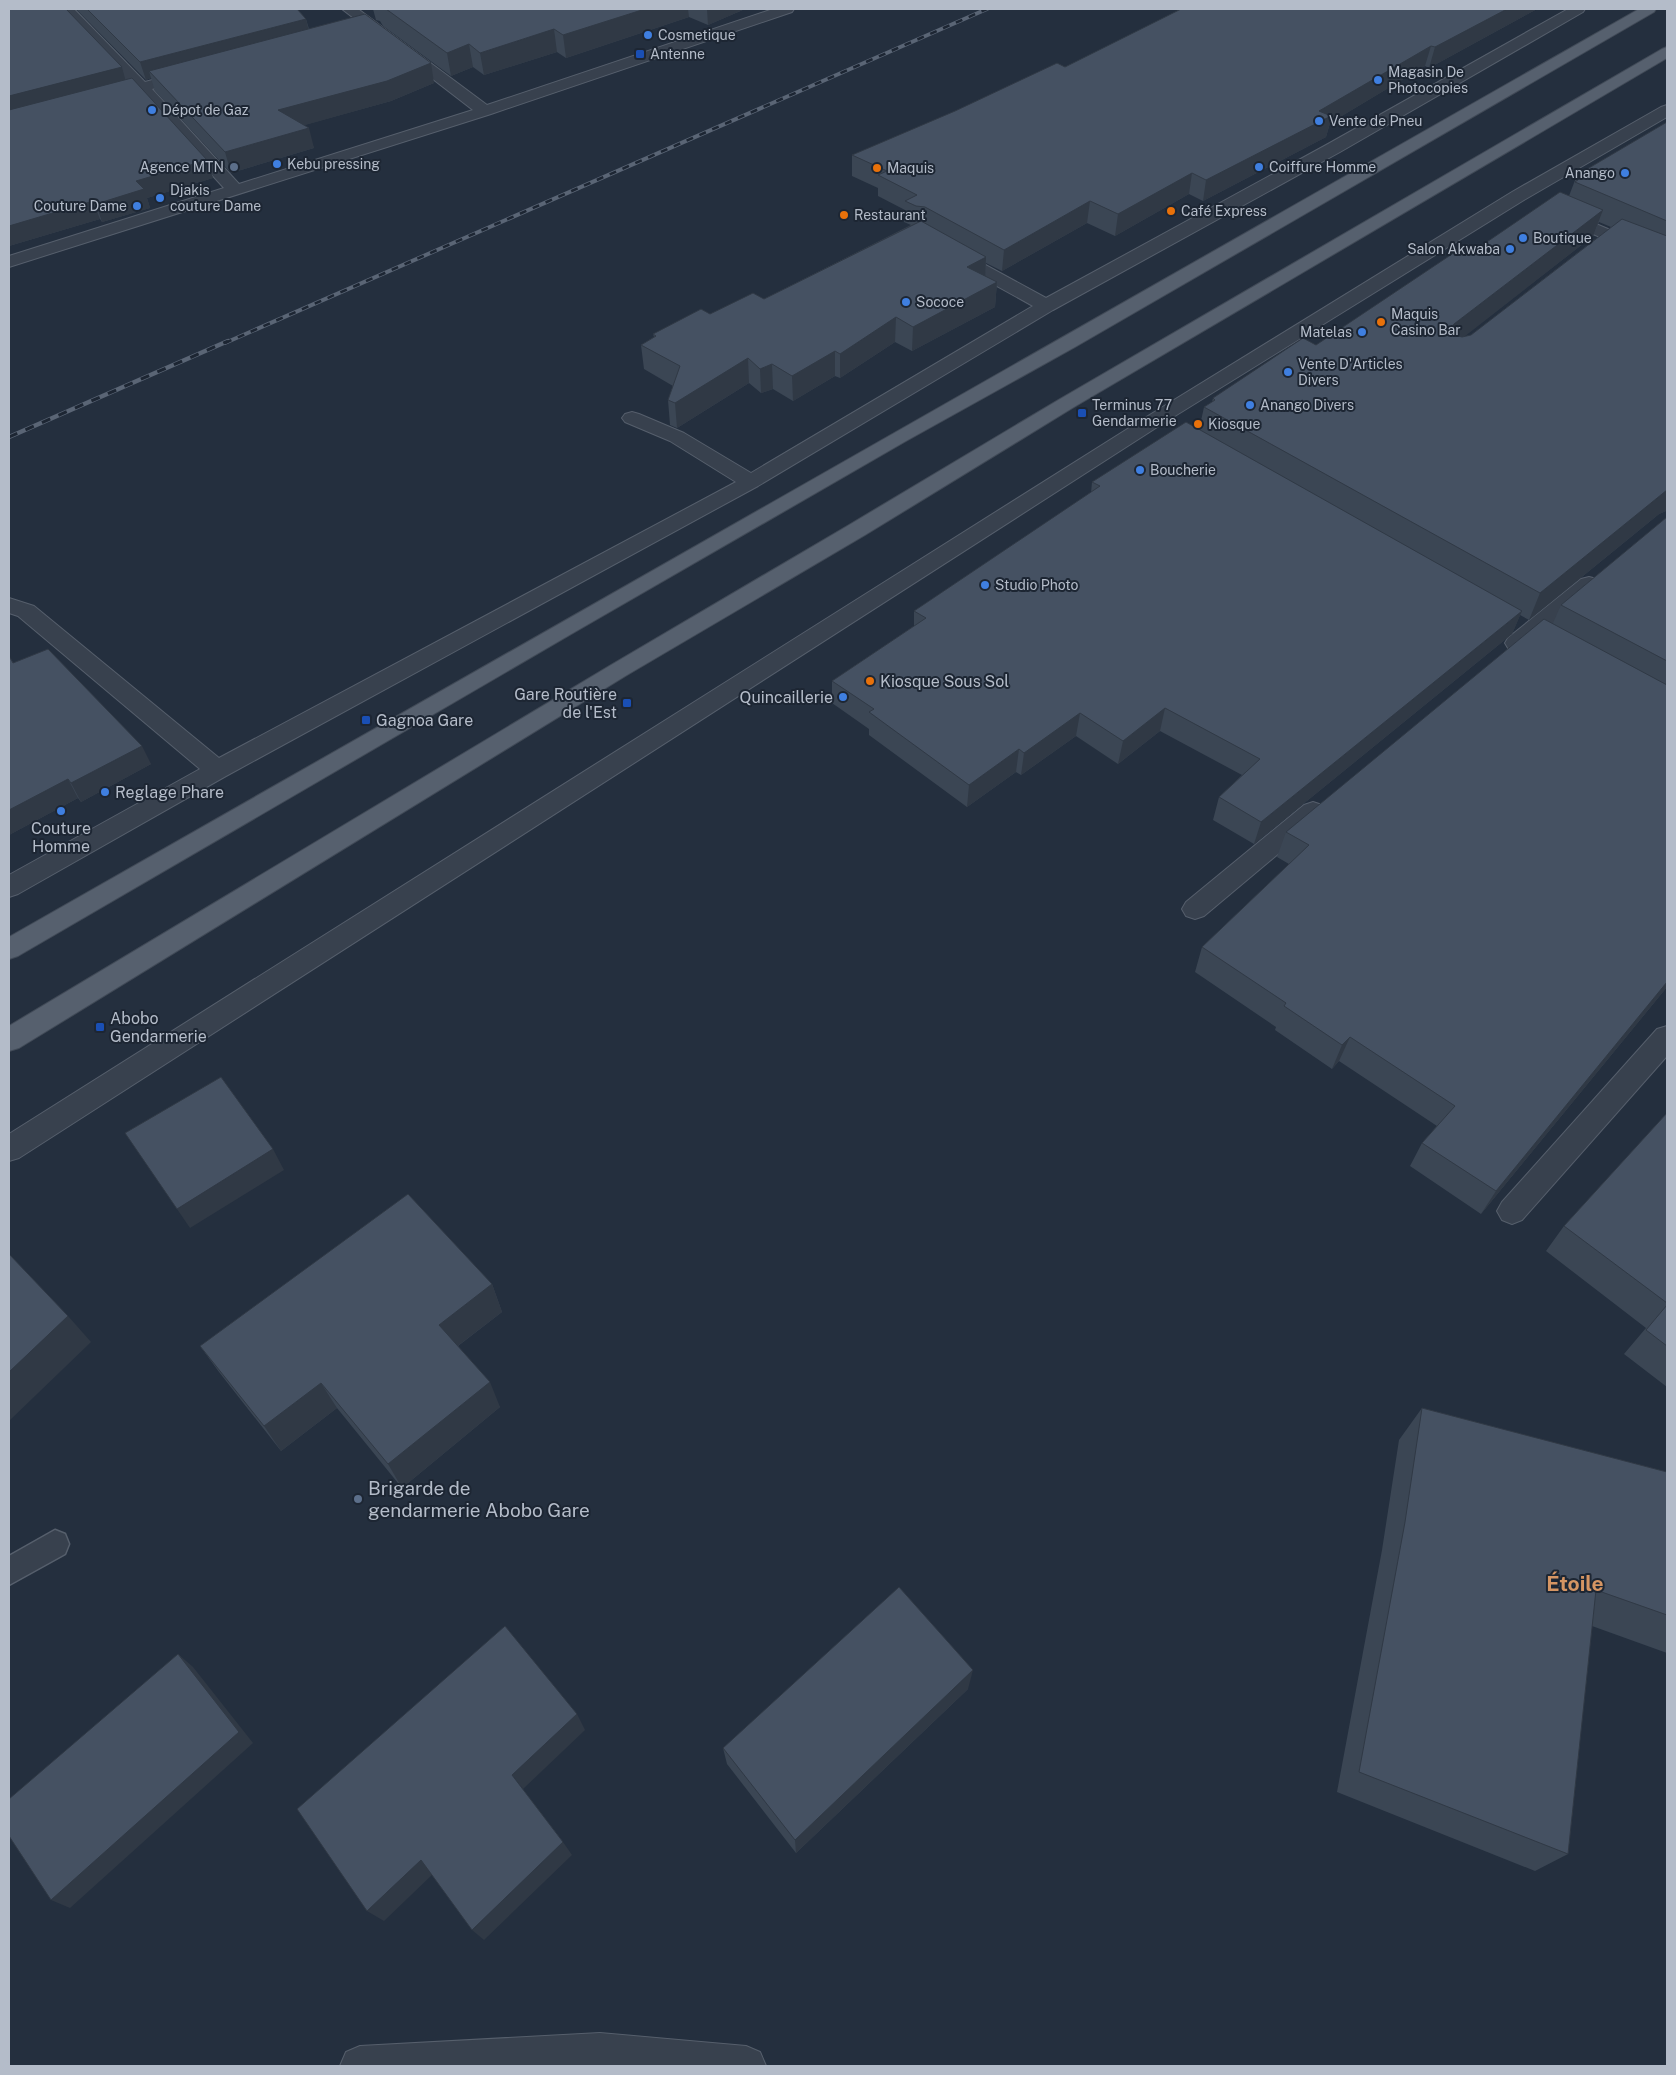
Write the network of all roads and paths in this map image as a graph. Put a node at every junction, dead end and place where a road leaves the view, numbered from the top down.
1 (66, 9) edge
2 (349, 9) edge
3 (787, 9) edge
4 (1578, 9) edge
5 (1649, 9) edge
6 (375, 26) junction
7 (356, 31) edge
8 (1667, 52) edge
9 (207, 70) edge
10 (142, 87) junction
11 (85, 102) edge
12 (1667, 110) edge
13 (485, 111) junction
14 (235, 190) junction
15 (1533, 203) junction
16 (1610, 235) junction
17 (1594, 247) edge
18 (943, 249) edge
19 (1667, 260) edge
20 (9, 262) edge
21 (1046, 306) junction
22 (632, 418) dead end
23 (751, 482) junction
24 (1606, 570) edge
25 (9, 605) edge
26 (1499, 658) edge
27 (217, 770) junction
28 (1332, 796) edge
29 (9, 887) edge
30 (1195, 909) dead end
31 (9, 949) edge
32 (1667, 1037) edge
33 (9, 1040) edge
34 (9, 1148) edge
35 (1512, 1211) dead end
36 (55, 1544) dead end
37 (9, 1571) edge
38 (360, 2066) edge
39 (746, 2066) edge

1 - 10 street
2 - 6 street
3 - 13 street
4 - 21 street
5 - 31 main road
6 - 7 street
6 - 13 street
8 - 33 main road
9 - 10 street
10 - 11 street
10 - 14 street
12 - 15 street
13 - 14 street
14 - 20 street
15 - 16 street
15 - 34 street
16 - 17 street
16 - 19 street
18 - 21 street
21 - 23 street
22 - 23 street
23 - 27 street
24 - 26 street
25 - 27 street
27 - 29 street
28 - 30 street
32 - 35 street
36 - 37 lane
38 - 39 street

